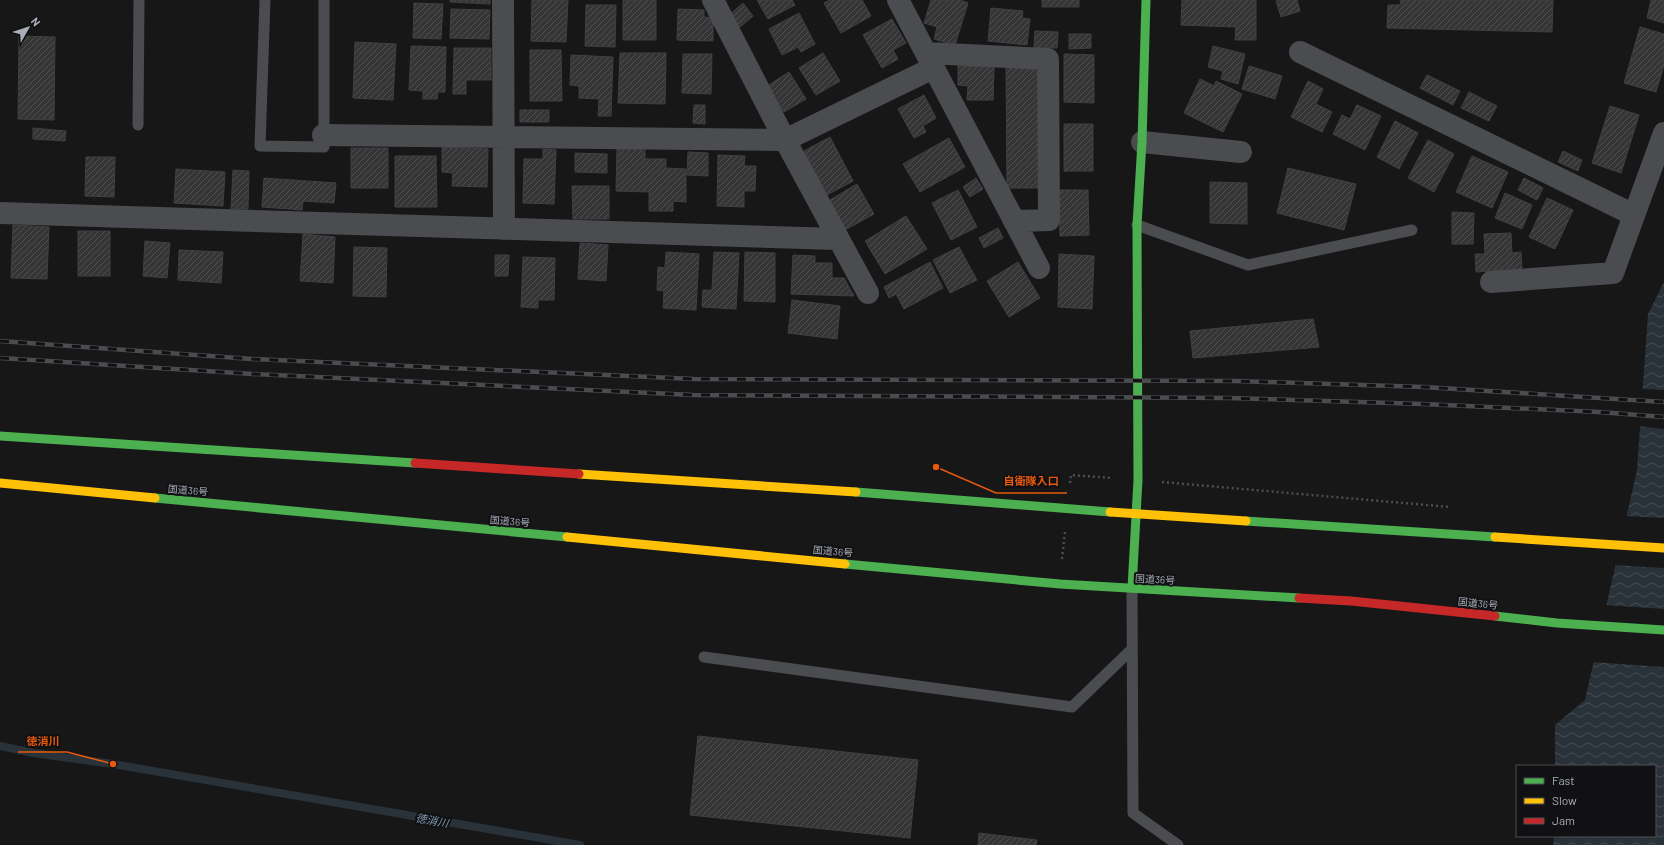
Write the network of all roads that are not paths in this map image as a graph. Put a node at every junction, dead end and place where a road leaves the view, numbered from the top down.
1 (139, 0) edge
2 (265, 0) edge
3 (324, 0) edge
4 (503, 0) edge
5 (713, 0) edge
6 (898, 0) edge
7 (1146, 0) edge
8 (1300, 52) dead end
9 (930, 61) junction
10 (138, 125) dead end
11 (1664, 133) edge
12 (323, 135) junction
13 (504, 136) junction
14 (785, 140) junction
15 (1142, 142) junction
16 (1241, 152) dead end
17 (0, 212) edge
18 (1634, 214) junction
19 (1014, 220) junction
20 (1137, 225) junction
21 (504, 229) junction
22 (1412, 230) dead end
23 (838, 239) junction
24 (1039, 268) dead end
25 (1491, 282) dead end
26 (868, 293) dead end
27 (0, 436) edge
28 (0, 483) edge
29 (1137, 514) junction
30 (1664, 548) edge
31 (1132, 588) junction
32 (1664, 630) edge
33 (1131, 650) junction
34 (704, 657) dead end
35 (1178, 845) edge

1 - 10 lane
2 - 12 lane
3 - 12 lane
4 - 13 street
5 - 14 street
6 - 9 street
7 - 15 main road
8 - 18 street
9 - 14 street
9 - 19 street
9 - 19 street
11 - 18 street
12 - 13 street
13 - 14 street
13 - 21 street
14 - 23 street
15 - 16 street
15 - 20 main road
17 - 21 street
18 - 25 street
19 - 24 street
20 - 22 lane
20 - 29 main road
21 - 23 street
23 - 26 street
27 - 29 main road
28 - 31 main road, 国道36号
29 - 30 main road
29 - 31 main road
31 - 32 main road, 国道36号
31 - 33 lane
33 - 34 lane
33 - 35 lane

